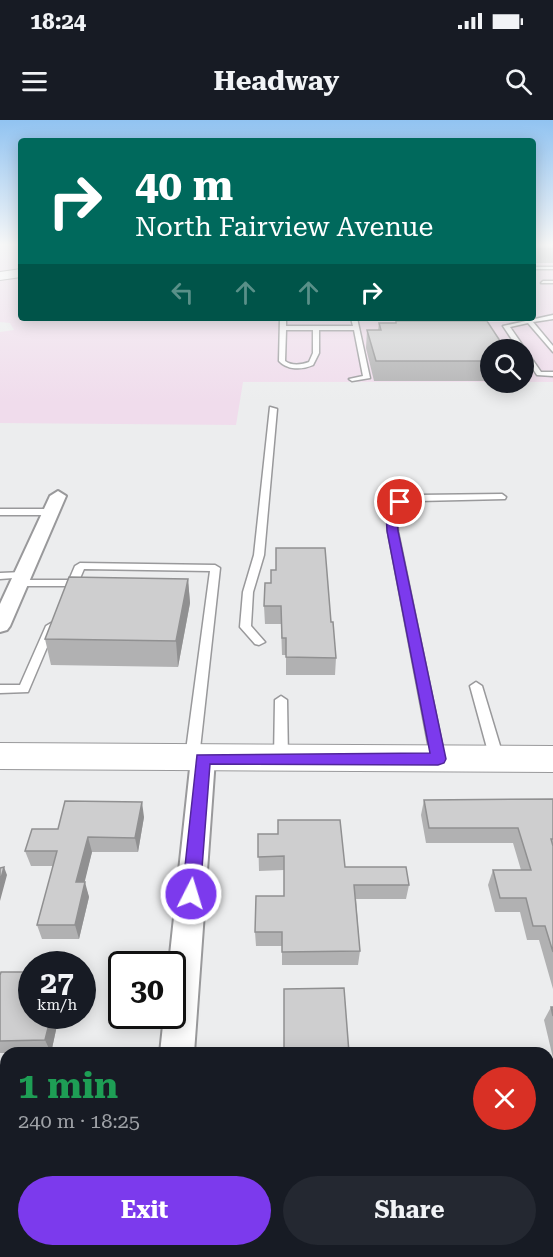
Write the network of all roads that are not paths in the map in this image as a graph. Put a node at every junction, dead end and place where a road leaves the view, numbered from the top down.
1 (552, 319) edge
2 (283, 321) edge
3 (355, 321) edge
4 (530, 322) junction
5 (283, 328) junction
6 (316, 328) junction
7 (357, 328) junction
8 (515, 339) edge
9 (553, 350) edge
10 (534, 366) edge
11 (553, 374) edge
12 (352, 379) dead end
13 (273, 409) dead end
14 (502, 497) dead end
15 (55, 504) joint
16 (0, 512) edge
17 (0, 576) edge
18 (21, 579) junction
19 (73, 583) junction
20 (63, 597) edge
21 (54, 617) edge
22 (0, 626) edge
23 (259, 642) dead end
24 (476, 686) dead end
25 (0, 689) edge
26 (281, 700) dead end
27 (0, 756) edge
28 (197, 758) junction
29 (281, 759) junction
30 (438, 759) junction
31 (497, 759) junction
32 (553, 759) edge
33 (177, 1047) edge

1 - 4 lane
2 - 5 lane
3 - 7 lane
4 - 8 lane
4 - 9 lane
5 - 6 lane
5 - 6 lane
6 - 7 lane
7 - 12 lane
10 - 11 lane
13 - 23 lane
14 - 30 lane
15 - 16 lane
15 - 18 street
17 - 18 lane
18 - 19 lane
18 - 22 street
19 - 20 lane
19 - 28 lane
21 - 25 lane
24 - 31 lane
26 - 29 lane
27 - 28 street
28 - 29 street
28 - 33 street
29 - 30 street
30 - 31 street
31 - 32 street

